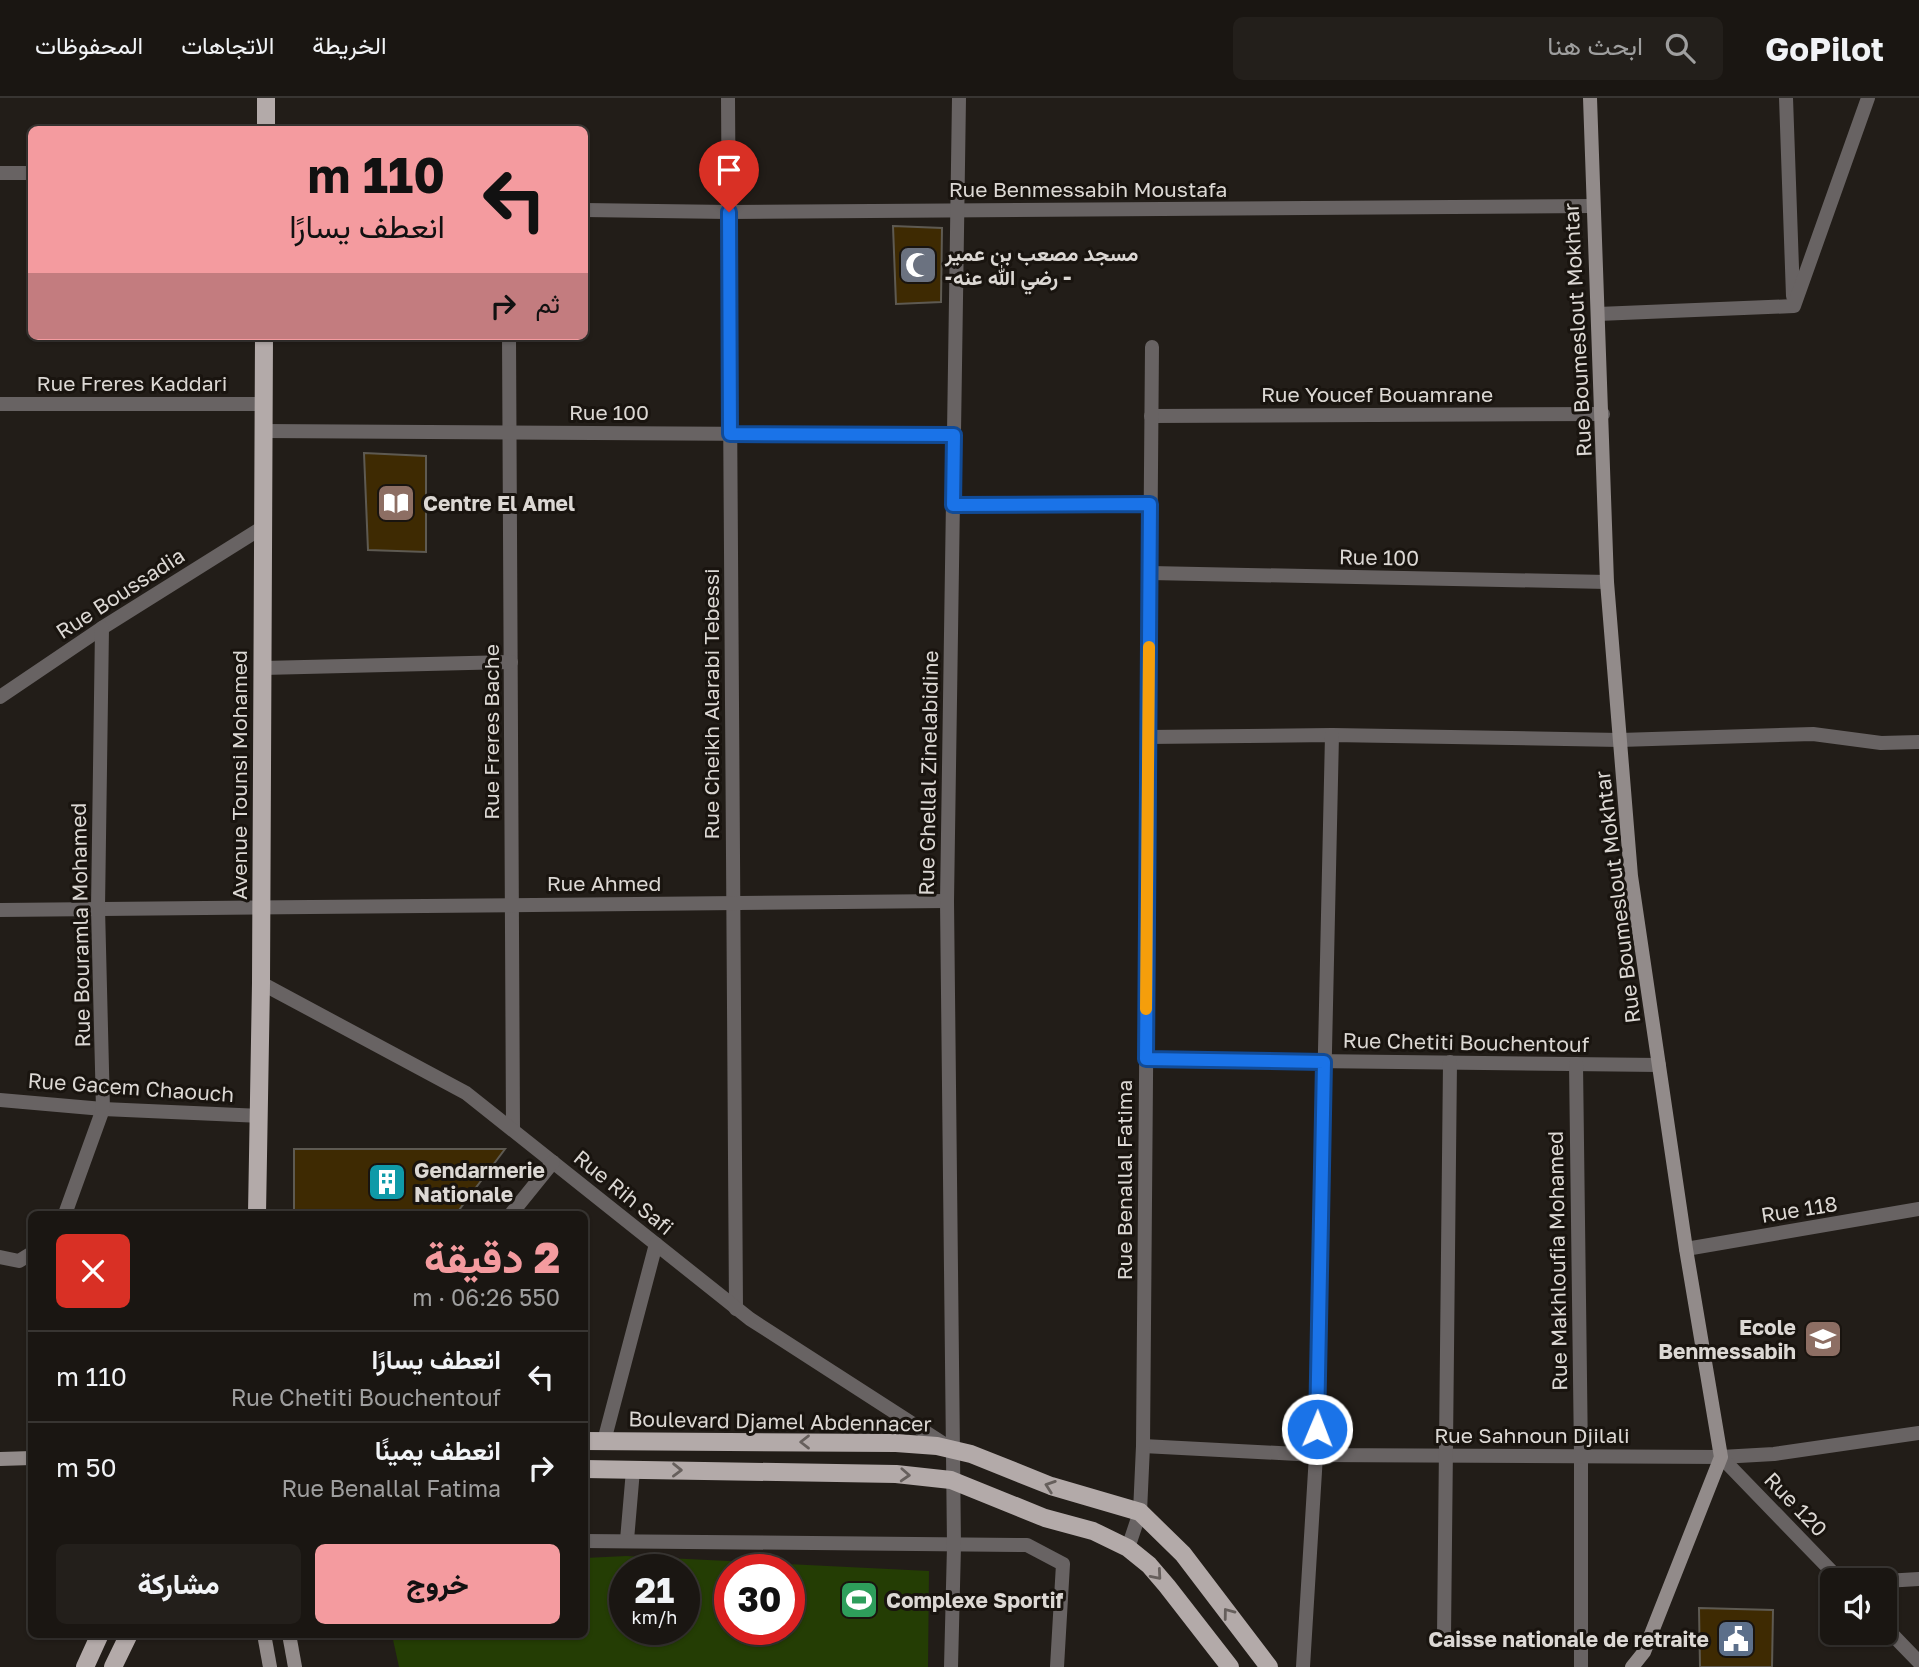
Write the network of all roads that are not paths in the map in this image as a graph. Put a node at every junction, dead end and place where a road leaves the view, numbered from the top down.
1 (266, 98) edge
2 (728, 98) edge
3 (959, 98) edge
4 (1590, 98) edge
5 (1786, 98) edge
6 (1868, 98) edge
7 (266, 126) edge
8 (0, 173) edge
9 (28, 173) edge
10 (1592, 206) junction
11 (588, 210) edge
12 (957, 211) junction
13 (729, 212) junction
14 (1794, 306) junction
15 (1598, 314) junction
16 (264, 340) edge
17 (509, 340) edge
18 (1152, 347) dead end
19 (0, 404) edge
20 (264, 404) junction
21 (1603, 414) junction
22 (1151, 416) junction
23 (264, 431) junction
24 (510, 433) junction
25 (730, 434) junction
26 (954, 435) junction
27 (1150, 504) junction
28 (953, 505) junction
29 (263, 527) junction
30 (1150, 573) junction
31 (1607, 582) junction
32 (102, 628) junction
33 (511, 662) junction
34 (262, 668) junction
35 (0, 697) edge
36 (1332, 735) junction
37 (1147, 737) junction
38 (1620, 740) junction
39 (1919, 742) edge
40 (947, 901) junction
41 (734, 902) junction
42 (513, 904) junction
43 (261, 906) junction
44 (98, 908) junction
45 (0, 910) edge
46 (261, 984) junction
47 (1146, 1059) junction
48 (1324, 1062) junction
49 (1450, 1062) junction
50 (1576, 1064) junction
51 (1659, 1065) junction
52 (0, 1100) edge
53 (103, 1109) junction
54 (260, 1116) junction
55 (513, 1129) junction
56 (554, 1162) junction
57 (1919, 1209) edge
58 (66, 1211) edge
59 (257, 1211) edge
60 (513, 1211) edge
61 (656, 1244) junction
62 (1686, 1249) junction
63 (28, 1255) edge
64 (0, 1257) edge
65 (736, 1309) junction
66 (1919, 1433) edge
67 (588, 1441) edge
68 (604, 1441) junction
69 (1143, 1446) junction
70 (951, 1448) junction
71 (1316, 1455) junction
72 (1446, 1456) junction
73 (1581, 1457) junction
74 (1721, 1457) junction
75 (28, 1458) edge
76 (0, 1459) edge
77 (588, 1469) edge
78 (633, 1470) junction
79 (951, 1480) junction
80 (1140, 1513) junction
81 (627, 1540) junction
82 (588, 1541) edge
83 (954, 1546) junction
84 (1128, 1548) junction
85 (1828, 1568) edge
86 (1919, 1579) edge
87 (1897, 1580) edge
88 (1444, 1637) dead end
89 (98, 1638) edge
90 (127, 1638) edge
91 (265, 1638) edge
92 (290, 1638) edge
93 (1897, 1639) edge
94 (1644, 1652) junction
95 (1919, 1662) edge
96 (85, 1667) edge
97 (113, 1667) edge
98 (270, 1667) edge
99 (295, 1667) edge
100 (951, 1667) edge
101 (1057, 1667) edge
102 (1230, 1667) edge
103 (1269, 1667) edge
104 (1303, 1667) edge
105 (1581, 1667) edge
106 (1632, 1667) edge
107 (1652, 1667) edge

1 - 7 main road
2 - 13 street, Rue Cheikh Alarabi Tebessi
3 - 12 street, Rue Ghellal Zinelabidine
4 - 10 street, Rue Boumeslout Mokhtar
5 - 14 street
6 - 14 street
8 - 9 street
10 - 12 street, Rue Benmessabih Moustafa
10 - 15 street, Rue Boumeslout Mokhtar
11 - 13 street, Rue Benmessabih Moustafa
12 - 13 street, Rue Benmessabih Moustafa
12 - 26 street, Rue Ghellal Zinelabidine
13 - 25 street, Rue Cheikh Alarabi Tebessi
14 - 15 street
15 - 21 street, Rue Boumeslout Mokhtar
16 - 20 main road, Avenue Tounsi Mohamed
17 - 24 street, Rue Freres Bache
18 - 22 street, Rue Benallal Fatima
19 - 20 street, Rue Freres Kaddari
20 - 23 main road, Avenue Tounsi Mohamed
21 - 22 street, Rue Youcef Bouamrane
21 - 31 street, Rue Boumeslout Mokhtar
22 - 27 street, Rue Benallal Fatima
23 - 24 street, Rue 100
23 - 29 main road, Avenue Tounsi Mohamed
24 - 25 street, Rue 100
24 - 33 street, Rue Freres Bache
25 - 26 street, Rue 100
25 - 41 street, Rue Cheikh Alarabi Tebessi
26 - 28 street, Rue Ghellal Zinelabidine
27 - 28 street
27 - 30 street, Rue Benallal Fatima
28 - 40 street, Rue Ghellal Zinelabidine
29 - 32 street, Rue Boussadia
29 - 34 main road, Avenue Tounsi Mohamed
30 - 31 street, Rue 100
30 - 37 street, Rue Benallal Fatima
31 - 38 street, Rue Boumeslout Mokhtar
32 - 35 street, Rue Boussadia
32 - 44 street, Rue Bouramla Mohamed
33 - 34 street
33 - 42 street, Rue Freres Bache
34 - 43 main road, Avenue Tounsi Mohamed
36 - 37 street
36 - 38 street
36 - 48 street
37 - 47 street, Rue Benallal Fatima
38 - 39 street
38 - 51 street, Rue Boumeslout Mokhtar
40 - 41 street, Rue Ahmed
40 - 70 street, Rue Ghellal Zinelabidine
41 - 42 street, Rue Ahmed
41 - 65 street, Rue Cheikh Alarabi Tebessi
42 - 43 street, Rue Ahmed
42 - 55 street, Rue Freres Bache
43 - 44 street, Rue Ahmed
43 - 46 main road, Avenue Tounsi Mohamed
44 - 45 street, Rue Ahmed
44 - 53 street, Rue Bouramla Mohamed
46 - 54 main road, Avenue Tounsi Mohamed
46 - 55 street, Rue Rih Safi
47 - 48 street, Rue Chetiti Bouchentouf
47 - 69 street, Rue Benallal Fatima
48 - 49 street, Rue Chetiti Bouchentouf
48 - 71 street
49 - 50 street, Rue Chetiti Bouchentouf
49 - 72 street
50 - 51 street, Rue Chetiti Bouchentouf
50 - 73 street, Rue Makhloufia Mohamed
51 - 62 street, Rue Boumeslout Mokhtar
52 - 53 street, Rue Gacem Chaouch
53 - 54 street, Rue Gacem Chaouch
53 - 58 street, Rue Bouramla Mohamed
54 - 59 main road, Avenue Tounsi Mohamed
55 - 56 street, Rue Rih Safi
56 - 60 street
56 - 61 street, Rue Rih Safi
57 - 62 street, Rue 118
61 - 65 street, Rue Rih Safi
61 - 68 street
62 - 74 street, Rue Boumeslout Mokhtar
63 - 64 street
65 - 70 street, Rue Rih Safi
66 - 74 street, Rue Sahnoun Djilali
67 - 68 main road, Boulevard Djamel Abdennacer
70 -> 68 main road, Boulevard Djamel Abdennacer
69 - 71 street, Rue Sahnoun Djilali
69 - 80 street, Rue Benallal Fatima
70 - 79 street, Rue Ghellal Zinelabidine
80 -> 70 main road, Boulevard Djamel Abdennacer
71 - 72 street, Rue Sahnoun Djilali
71 - 104 street
72 - 73 street, Rue Sahnoun Djilali
72 - 88 street
73 - 74 street, Rue Sahnoun Djilali
73 - 105 street, Rue Makhloufia Mohamed
74 - 85 street, Rue 120
74 - 94 street
75 - 76 street
77 - 78 main road
78 -> 79 main road
78 - 81 street
79 - 83 street, Rue Ghellal Zinelabidine
79 - 84 main road
80 - 84 street, Rue Benallal Fatima
103 -> 80 main road, Boulevard Djamel Abdennacer
81 - 82 street
81 - 83 street
83 - 100 street, Rue Ghellal Zinelabidine
83 - 101 street
84 -> 102 main road
86 - 87 street
89 - 96 main road
90 - 97 main road
91 - 98 street
92 - 99 street
93 - 95 street
94 - 106 street
94 - 107 street

